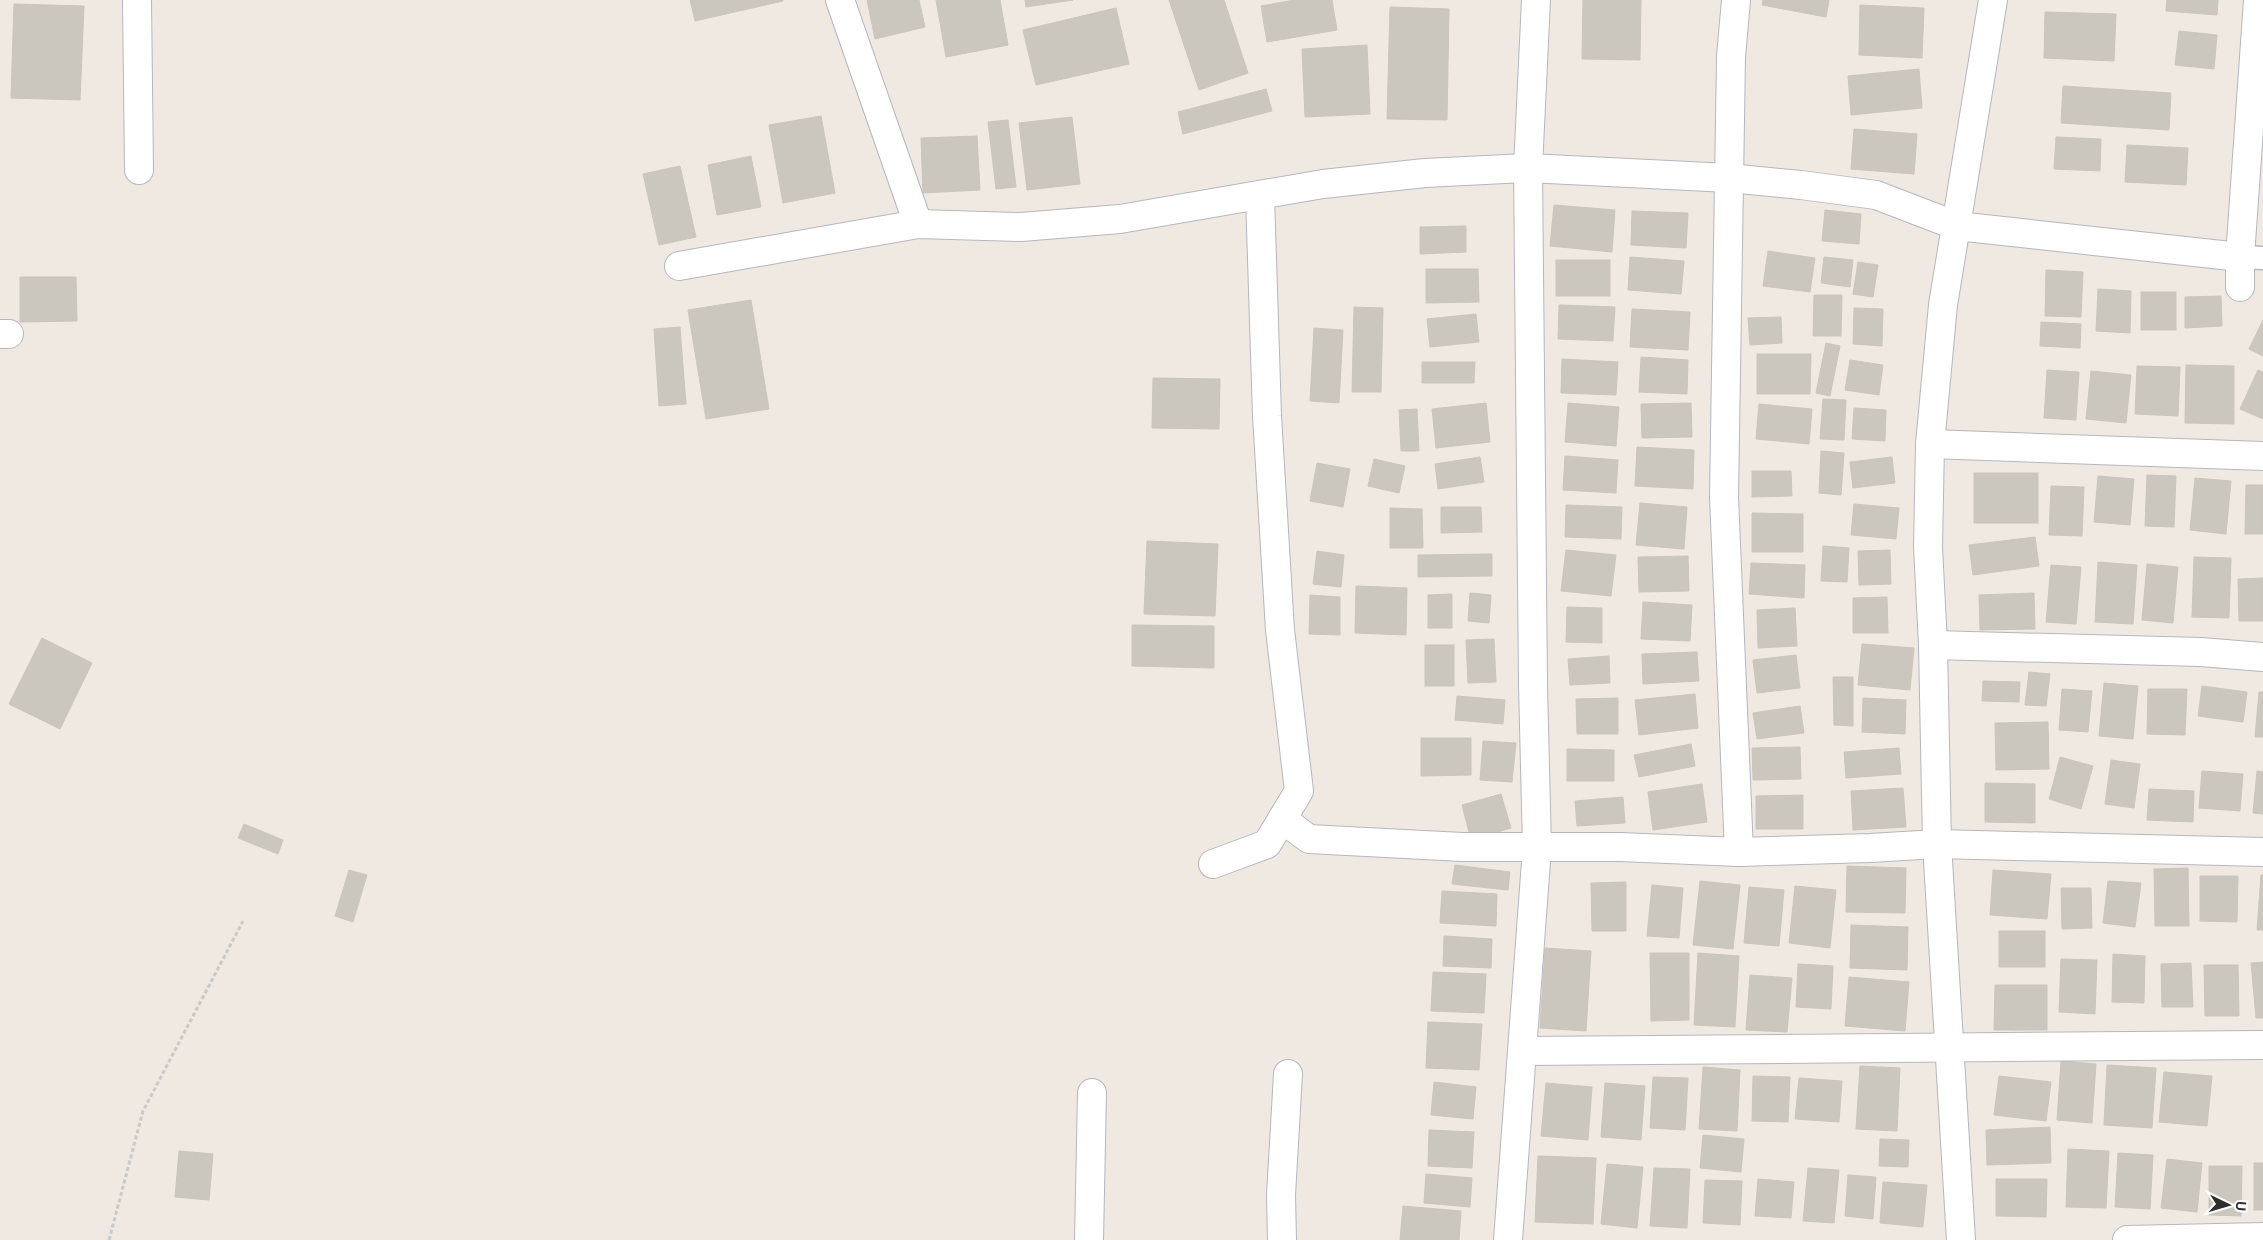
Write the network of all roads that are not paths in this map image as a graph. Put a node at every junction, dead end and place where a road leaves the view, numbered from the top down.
1 (137, 0) edge
2 (840, 0) edge
3 (1536, 0) edge
4 (1736, 0) edge
5 (1993, 0) edge
6 (2258, 0) edge
7 (1528, 168) junction
8 (139, 170) dead end
9 (1729, 178) junction
10 (1260, 196) junction
11 (918, 224) junction
12 (1957, 226) junction
13 (2252, 258) edge
14 (679, 266) dead end
15 (2240, 287) dead end
16 (1930, 444) junction
17 (2263, 456) edge
18 (1933, 644) junction
19 (2263, 657) edge
20 (1282, 819) junction
21 (1937, 844) junction
22 (1537, 848) junction
23 (1739, 852) junction
24 (2263, 852) edge
25 (1213, 864) dead end
26 (2263, 1045) edge
27 (1948, 1046) junction
28 (1523, 1051) junction
29 (1288, 1074) dead end
30 (1092, 1093) dead end
31 (2263, 1237) edge
32 (1089, 1240) edge
33 (1282, 1240) edge
34 (1508, 1240) edge
35 (1960, 1240) edge
36 (2127, 1240) edge

1 - 8 street
2 - 11 street
3 - 7 street
4 - 9 street
5 - 12 street
6 - 13 street
7 - 9 street
7 - 10 street
7 - 22 street
9 - 12 street
9 - 23 street
10 - 11 street
10 - 20 street
11 - 14 street
12 - 13 street
12 - 16 street
13 - 15 street
16 - 17 street
16 - 18 street
18 - 19 street
18 - 21 street
20 - 22 street
20 - 25 street
21 - 23 street
21 - 24 street
21 - 27 street
22 - 23 street
22 - 28 street
26 - 27 street
27 - 28 street
27 - 35 street
28 - 34 street
29 - 33 street
30 - 32 street
31 - 36 street

